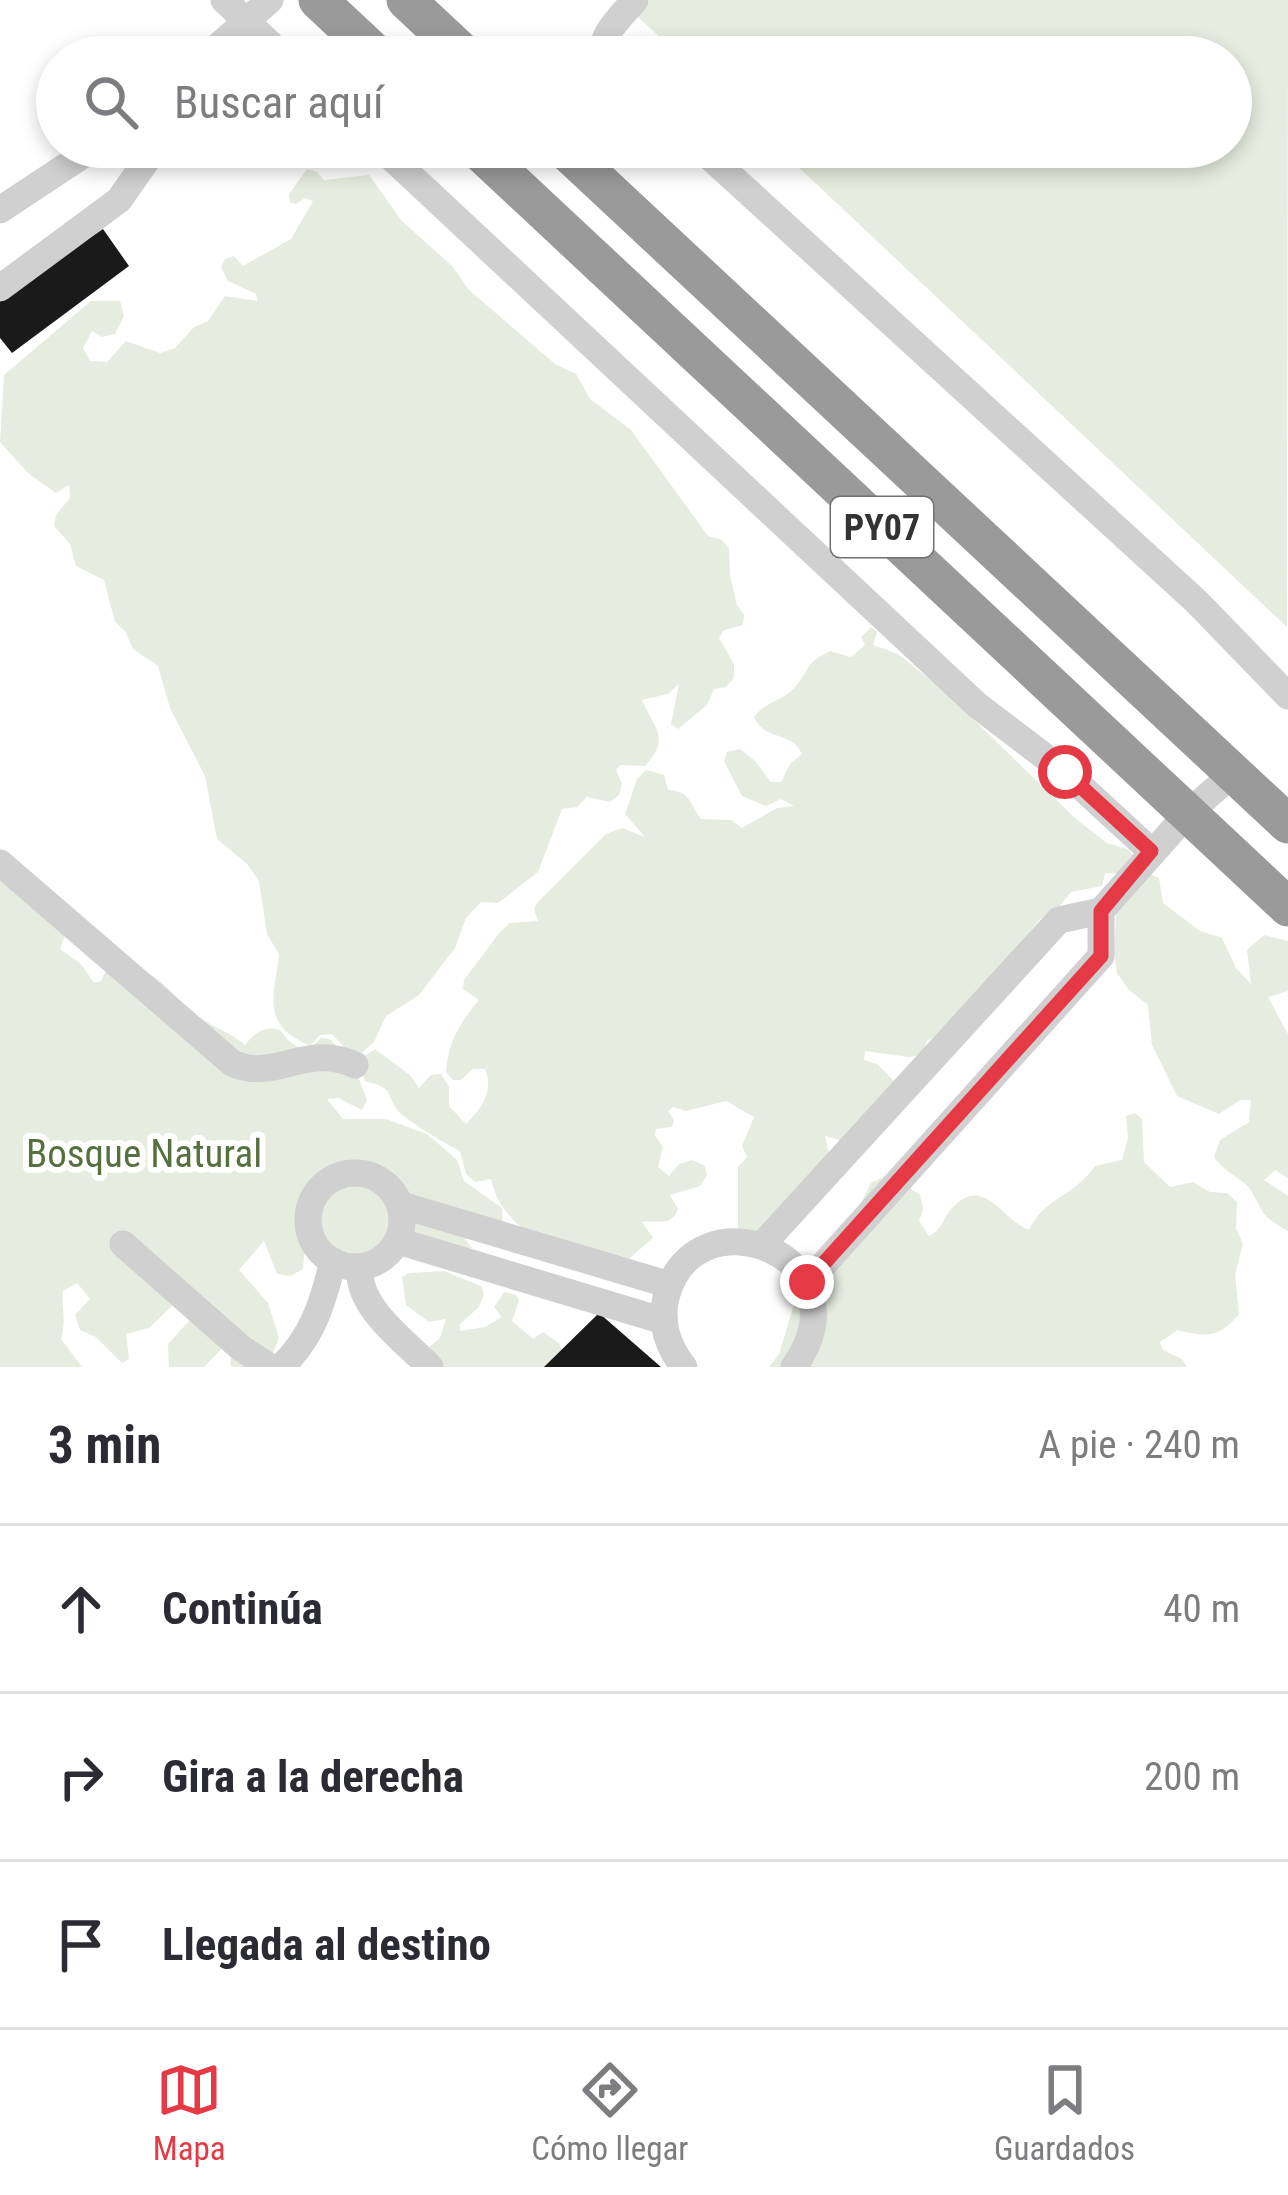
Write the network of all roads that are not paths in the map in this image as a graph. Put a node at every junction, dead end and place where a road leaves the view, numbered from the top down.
1 (224, 0) edge
2 (270, 0) edge
3 (318, 0) edge
4 (406, 0) edge
5 (635, 0) edge
6 (244, 21) junction
7 (228, 36) edge
8 (261, 36) edge
9 (357, 36) edge
10 (444, 36) edge
11 (607, 36) edge
12 (63, 168) edge
13 (128, 168) edge
14 (142, 168) edge
15 (402, 168) edge
16 (497, 168) edge
17 (585, 168) edge
18 (722, 168) edge
19 (136, 177) junction
20 (0, 210) edge
21 (0, 288) edge
22 (1288, 696) edge
23 (1234, 773) junction
24 (1188, 813) junction
25 (1288, 824) edge
26 (1151, 851) junction
27 (0, 863) edge
28 (1288, 907) edge
29 (1101, 911) junction
30 (355, 1065) dead end
31 (400, 1205) junction
32 (398, 1241) junction
33 (123, 1244) dead end
34 (762, 1244) junction
35 (347, 1264) junction
36 (807, 1282) junction
37 (670, 1285) junction
38 (664, 1321) junction
39 (270, 1367) edge
40 (281, 1367) edge
41 (430, 1367) edge
42 (684, 1367) edge
43 (794, 1367) edge

1 - 6 lane
2 - 6 lane
3 - 9 highway
4 - 10 highway
5 - 11 lane
6 - 7 lane
6 - 8 lane
12 - 20 lane
13 - 19 lane
14 - 19 lane
15 - 26 lane
16 - 24 highway, PY07
17 - 23 highway, PY07
18 - 22 lane
19 - 21 lane
23 - 24 lane
23 - 25 highway, PY07
24 - 26 lane
24 - 28 highway, PY07
26 - 29 lane
27 - 30 lane
29 - 34 lane
29 - 36 lane
31 - 32 lane
31 - 35 lane
31 - 37 lane
32 - 35 lane
32 - 38 lane
33 - 39 lane
34 - 36 lane
34 - 37 lane
35 - 40 lane
35 - 41 lane
36 - 43 lane
37 - 38 lane
38 - 42 lane

